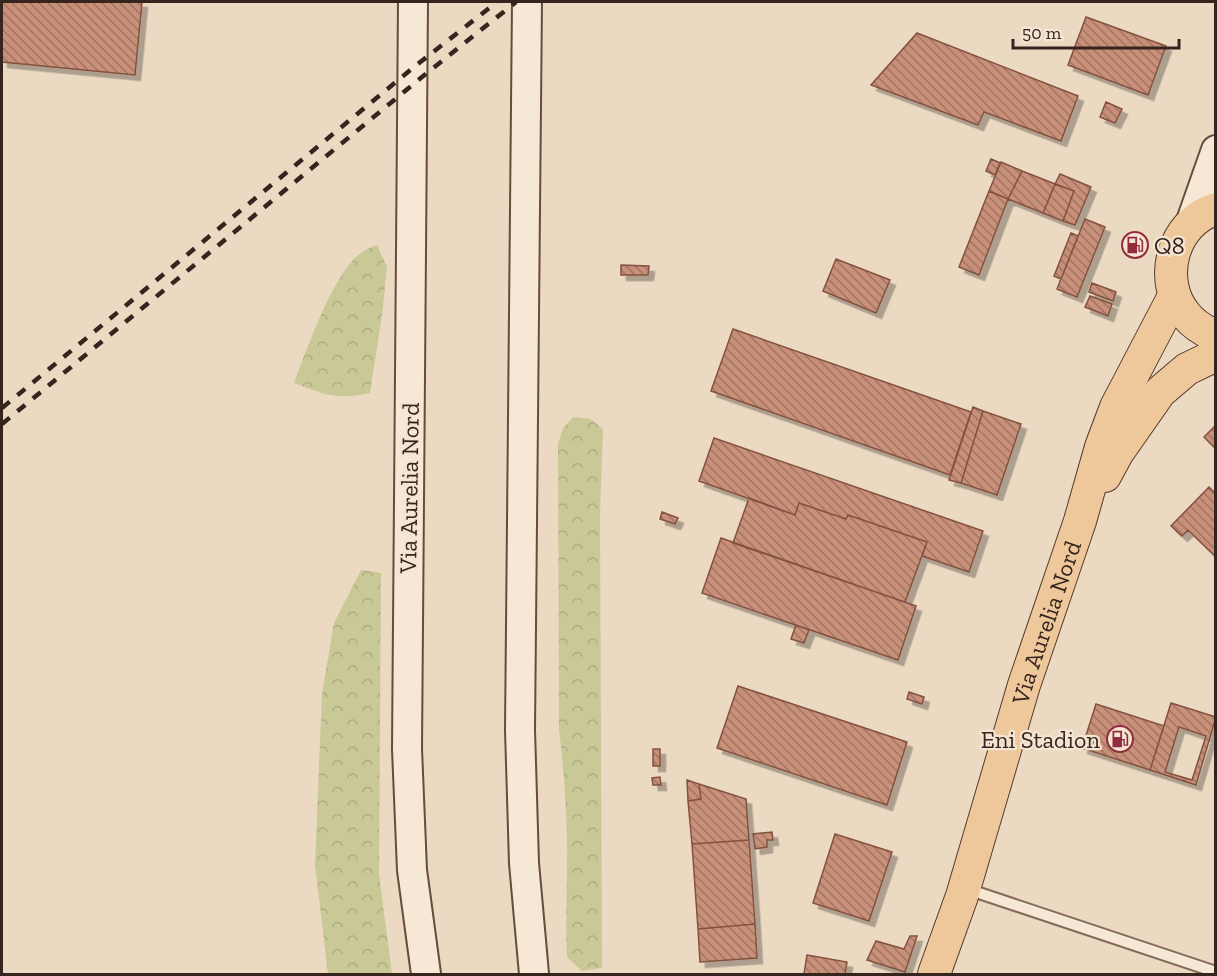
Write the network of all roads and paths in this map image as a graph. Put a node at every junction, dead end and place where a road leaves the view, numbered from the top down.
1 (413, 2) edge
2 (527, 2) edge
3 (1215, 150) edge
4 (1203, 216) edge
5 (1174, 296) junction
6 (1215, 336) edge
7 (1215, 355) edge
8 (1080, 521) junction
9 (963, 892) junction
10 (1215, 972) edge
11 (426, 975) edge
12 (534, 975) edge
13 (934, 975) edge
14 (957, 975) edge

1 - 11 main road, Via Aurelia Nord
2 - 12 main road
3 - 4 main road
4 - 5 main road
5 - 6 main road
5 - 8 main road, Via Aurelia Nord
7 - 8 main road, Via Aurelia Nord
8 - 9 main road, Via Aurelia Nord
9 - 10 lane
9 - 13 main road, Via Aurelia Nord
9 - 14 main road, Via Aurelia Nord

